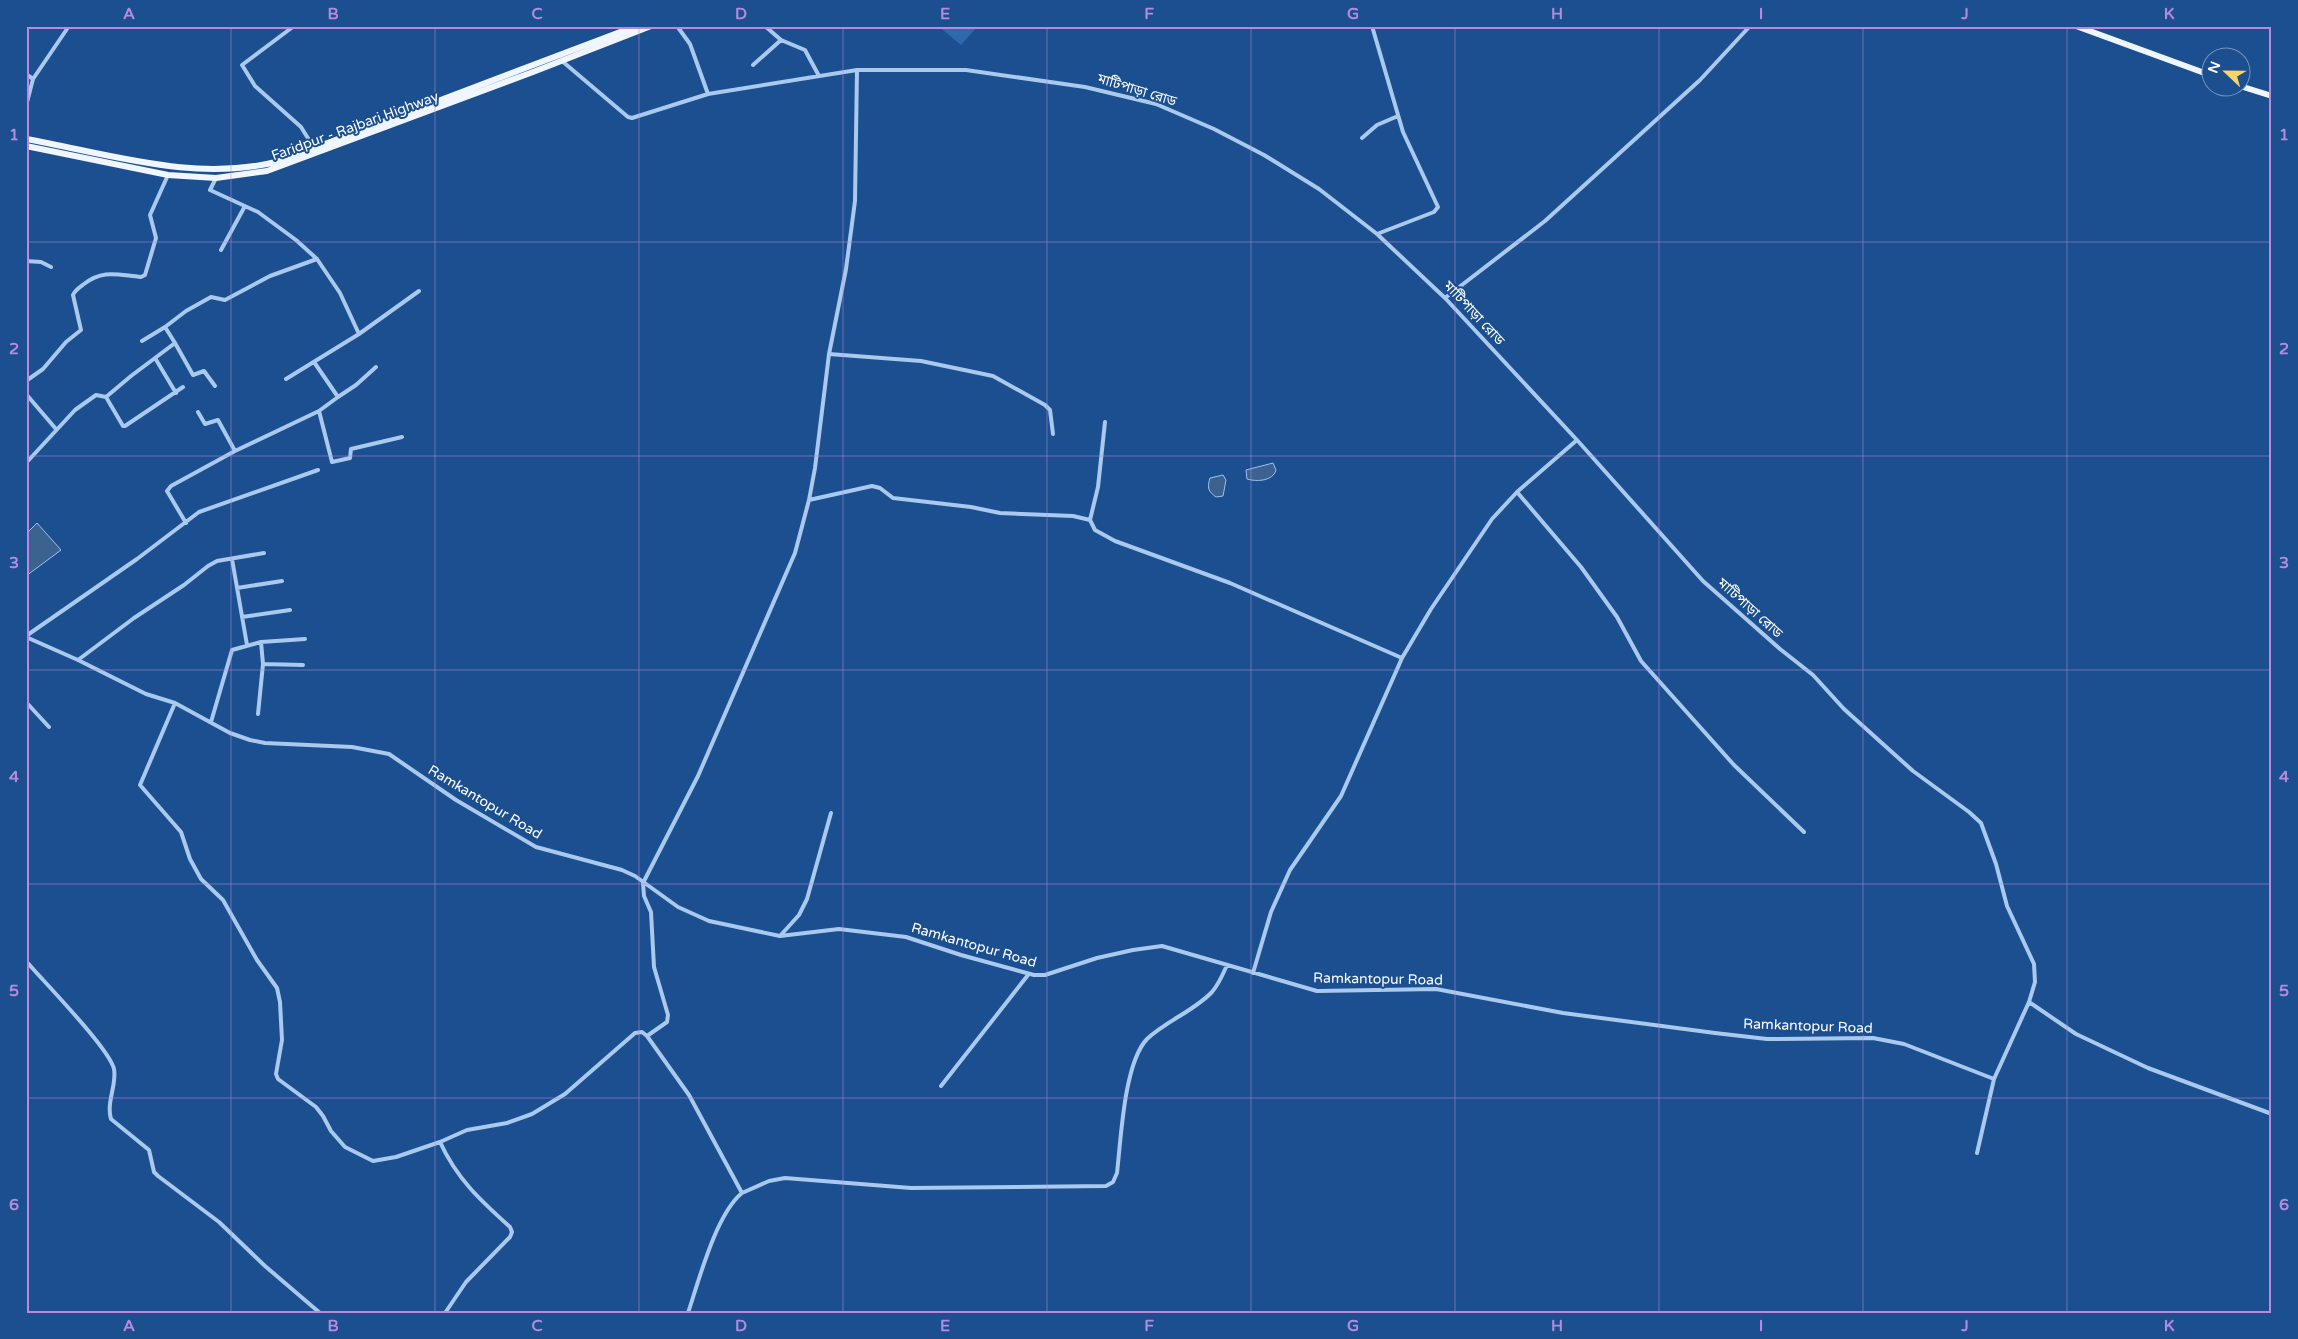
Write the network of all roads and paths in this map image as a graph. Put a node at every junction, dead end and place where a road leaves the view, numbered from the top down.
1 (69, 26) edge
2 (294, 26) edge
3 (636, 26) edge
4 (650, 26) edge
5 (677, 26) edge
6 (765, 26) edge
7 (1372, 26) edge
8 (1750, 26) edge
9 (2076, 26) edge
10 (781, 40) junction
11 (562, 61) junction
12 (753, 65) dead end
13 (857, 70) junction
14 (2200, 71) edge
15 (26, 74) edge
16 (820, 76) junction
17 (34, 79) junction
18 (2250, 89) edge
19 (708, 94) junction
20 (2272, 96) edge
21 (26, 106) edge
22 (1398, 116) junction
23 (1362, 138) dead end
24 (26, 139) edge
25 (26, 146) edge
26 (314, 148) junction
27 (168, 175) junction
28 (216, 178) junction
29 (245, 206) junction
30 (1377, 234) junction
31 (221, 250) dead end
32 (316, 259) junction
33 (26, 261) edge
34 (50, 267) dead end
35 (419, 291) dead end
36 (1445, 298) junction
37 (165, 327) junction
38 (359, 334) junction
39 (142, 341) dead end
40 (175, 343) junction
41 (829, 354) junction
42 (155, 358) junction
43 (314, 362) junction
44 (376, 367) dead end
45 (286, 379) dead end
46 (26, 382) edge
47 (215, 386) dead end
48 (183, 387) dead end
49 (176, 393) junction
50 (26, 394) edge
51 (106, 397) junction
52 (338, 397) junction
53 (319, 411) junction
54 (198, 412) dead end
55 (1104, 422) dead end
56 (56, 430) junction
57 (1053, 434) dead end
58 (402, 437) dead end
59 (1577, 440) junction
60 (235, 451) junction
61 (26, 463) edge
62 (318, 470) dead end
63 (1517, 492) junction
64 (809, 500) junction
65 (1090, 520) junction
66 (186, 523) junction
67 (264, 553) dead end
68 (232, 559) junction
69 (282, 582) dead end
70 (237, 588) junction
71 (290, 610) dead end
72 (242, 618) junction
73 (26, 636) edge
74 (305, 638) dead end
75 (261, 642) junction
76 (247, 645) junction
77 (1402, 658) junction
78 (78, 660) junction
79 (262, 664) junction
80 (303, 665) dead end
81 (26, 702) edge
82 (174, 703) junction
83 (258, 714) dead end
84 (211, 722) junction
85 (49, 727) dead end
86 (831, 813) dead end
87 (1804, 832) dead end
88 (643, 883) junction
89 (780, 936) junction
90 (26, 961) edge
91 (1227, 965) junction
92 (1253, 972) junction
93 (1028, 975) junction
94 (2029, 1002) junction
95 (648, 1036) junction
96 (1994, 1079) junction
97 (941, 1086) dead end
98 (2272, 1114) edge
99 (440, 1142) junction
100 (1977, 1153) dead end
101 (742, 1193) junction
102 (320, 1313) edge
103 (445, 1313) edge
104 (688, 1313) edge

1 - 17 street
2 - 26 street
3 - 26 main road, Faridpur - Rajbari Highway
4 - 11 main road, Faridpur - Rajbari Highway
5 - 19 street
6 - 10 street
7 - 22 street
8 - 36 street
9 - 14 main road
10 - 12 street
10 - 16 street
11 - 19 street, মাটিপাড়া রোড
11 - 28 main road, Faridpur - Rajbari Highway
13 - 16 street, মাটিপাড়া রোড
13 - 30 street, মাটিপাড়া রোড
13 - 41 street
15 - 17 street
16 - 19 street, মাটিপাড়া রোড
17 - 21 street
18 - 20 main road
22 - 23 street
22 - 30 street
24 - 26 main road, Faridpur - Rajbari Highway
25 - 27 main road, Faridpur - Rajbari Highway
27 - 28 main road, Faridpur - Rajbari Highway
27 - 46 street
28 - 29 street
29 - 31 street
29 - 32 street
30 - 36 street, মাটিপাড়া রোড
32 - 37 street
32 - 38 street
33 - 34 street
35 - 38 street
36 - 59 street, মাটিপাড়া রোড
37 - 39 street
37 - 40 street
38 - 43 street
40 - 42 street
40 - 47 street
41 - 57 street
41 - 64 street
42 - 49 street
42 - 51 street
43 - 45 street
43 - 52 street
44 - 52 street
48 - 49 street
49 - 51 street
50 - 56 street
51 - 56 street
52 - 53 street
53 - 58 street
53 - 60 street
54 - 60 street
55 - 65 street
56 - 61 street
59 - 63 street
59 - 94 street, মাটিপাড়া রোড
60 - 66 street
62 - 66 street
63 - 77 street
63 - 87 street
64 - 65 street
64 - 88 street
65 - 77 street
66 - 73 street
67 - 68 street
68 - 70 street
68 - 78 street
69 - 70 street
70 - 72 street
71 - 72 street
72 - 76 street
73 - 78 street, Ramkantopur Road
74 - 75 street
75 - 76 street
75 - 79 street
76 - 84 street
77 - 92 street
78 - 82 street, Ramkantopur Road
79 - 80 street
79 - 83 street
81 - 85 street
82 - 84 street, Ramkantopur Road
82 - 99 street
84 - 88 street, Ramkantopur Road
86 - 89 street
88 - 89 street, Ramkantopur Road
88 - 95 street
89 - 93 street, Ramkantopur Road
90 - 102 street
91 - 92 street, Ramkantopur Road
91 - 93 street, Ramkantopur Road
91 - 101 street
92 - 96 street, Ramkantopur Road
93 - 97 street
94 - 96 street, মাটিপাড়া রোড
94 - 98 street
95 - 99 street
95 - 101 street
96 - 100 street, মাটিপাড়া রোড
99 - 103 street
101 - 104 street

